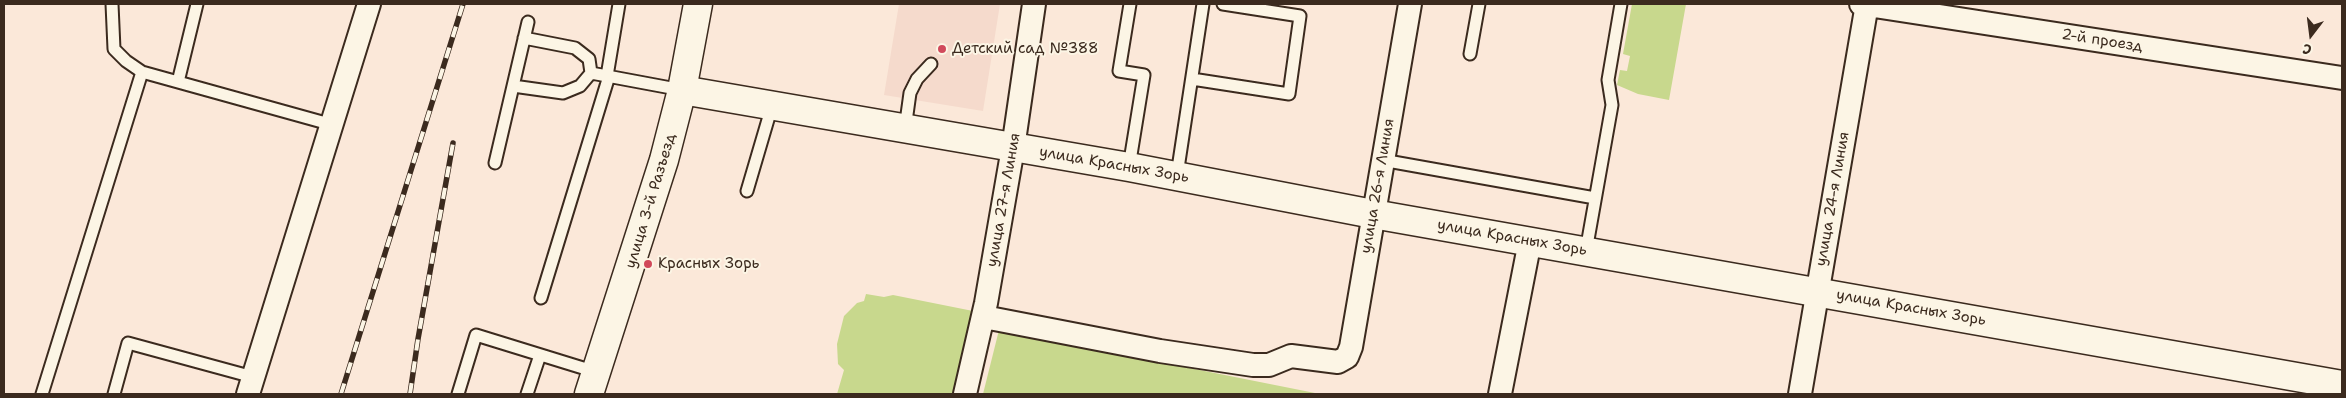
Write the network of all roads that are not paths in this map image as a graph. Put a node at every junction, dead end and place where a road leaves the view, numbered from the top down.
1 (112, 4) edge
2 (196, 4) edge
3 (369, 4) edge
4 (619, 4) edge
5 (698, 4) edge
6 (1034, 4) edge
7 (1130, 4) edge
8 (1203, 4) edge
9 (1223, 4) edge
10 (1410, 4) edge
11 (1479, 4) edge
12 (1621, 4) edge
13 (1865, 4) edge
14 (528, 22) dead end
15 (524, 38) junction
16 (1470, 54) dead end
17 (931, 64) dead end
18 (142, 72) junction
19 (591, 74) junction
20 (608, 76) junction
21 (2342, 78) edge
22 (1192, 79) junction
23 (178, 82) junction
24 (513, 86) junction
25 (682, 90) junction
26 (772, 106) junction
27 (333, 125) junction
28 (904, 128) junction
29 (1013, 148) junction
30 (1382, 160) junction
31 (495, 163) dead end
32 (1128, 167) junction
33 (1177, 176) junction
34 (747, 190) dead end
35 (1595, 198) junction
36 (1373, 214) junction
37 (1530, 241) junction
38 (1586, 251) junction
39 (1818, 292) junction
40 (541, 298) dead end
41 (984, 317) junction
42 (540, 355) junction
43 (593, 383) edge
44 (251, 386) edge
45 (2330, 387) edge
46 (42, 394) edge
47 (114, 394) edge
48 (458, 394) edge
49 (527, 394) edge
50 (965, 394) edge
51 (1500, 394) edge
52 (1800, 394) edge

1 - 18 lane
2 - 23 lane
3 - 27 street
4 - 20 lane
5 - 25 street, улица 3-й Разъезд
6 - 29 street, улица 27-я Линия
7 - 32 lane
8 - 22 lane
9 - 22 lane
10 - 30 street, улица 26-я Линия
11 - 16 lane
12 - 35 lane
13 - 21 street, 2-й проезд
13 - 39 street, улица 24-я Линия
14 - 15 lane
15 - 19 lane
15 - 24 lane
17 - 28 lane
18 - 23 lane
18 - 46 lane
19 - 20 lane
19 - 24 lane
20 - 25 lane
20 - 40 lane
22 - 33 lane
23 - 27 lane
24 - 31 lane
25 - 26 street, улица Красных Зорь
25 - 43 street, улица 3-й Разъезд
26 - 28 street, улица Красных Зорь
26 - 34 lane
27 - 44 street
28 - 29 street, улица Красных Зорь
29 - 32 street, улица Красных Зорь
29 - 41 street, улица 27-я Линия
30 - 35 lane
30 - 36 street, улица 26-я Линия
32 - 33 street, улица Красных Зорь
33 - 36 street, улица Красных Зорь
35 - 38 lane
36 - 37 street, улица Красных Зорь
36 - 41 street, улица 26-я Линия
37 - 38 street, улица Красных Зорь
37 - 51 street
38 - 39 street, улица Красных Зорь
39 - 45 street, улица Красных Зорь
39 - 52 street, улица 24-я Линия
41 - 50 street, улица 27-я Линия
42 - 43 lane
42 - 48 lane
42 - 49 lane
44 - 47 lane

